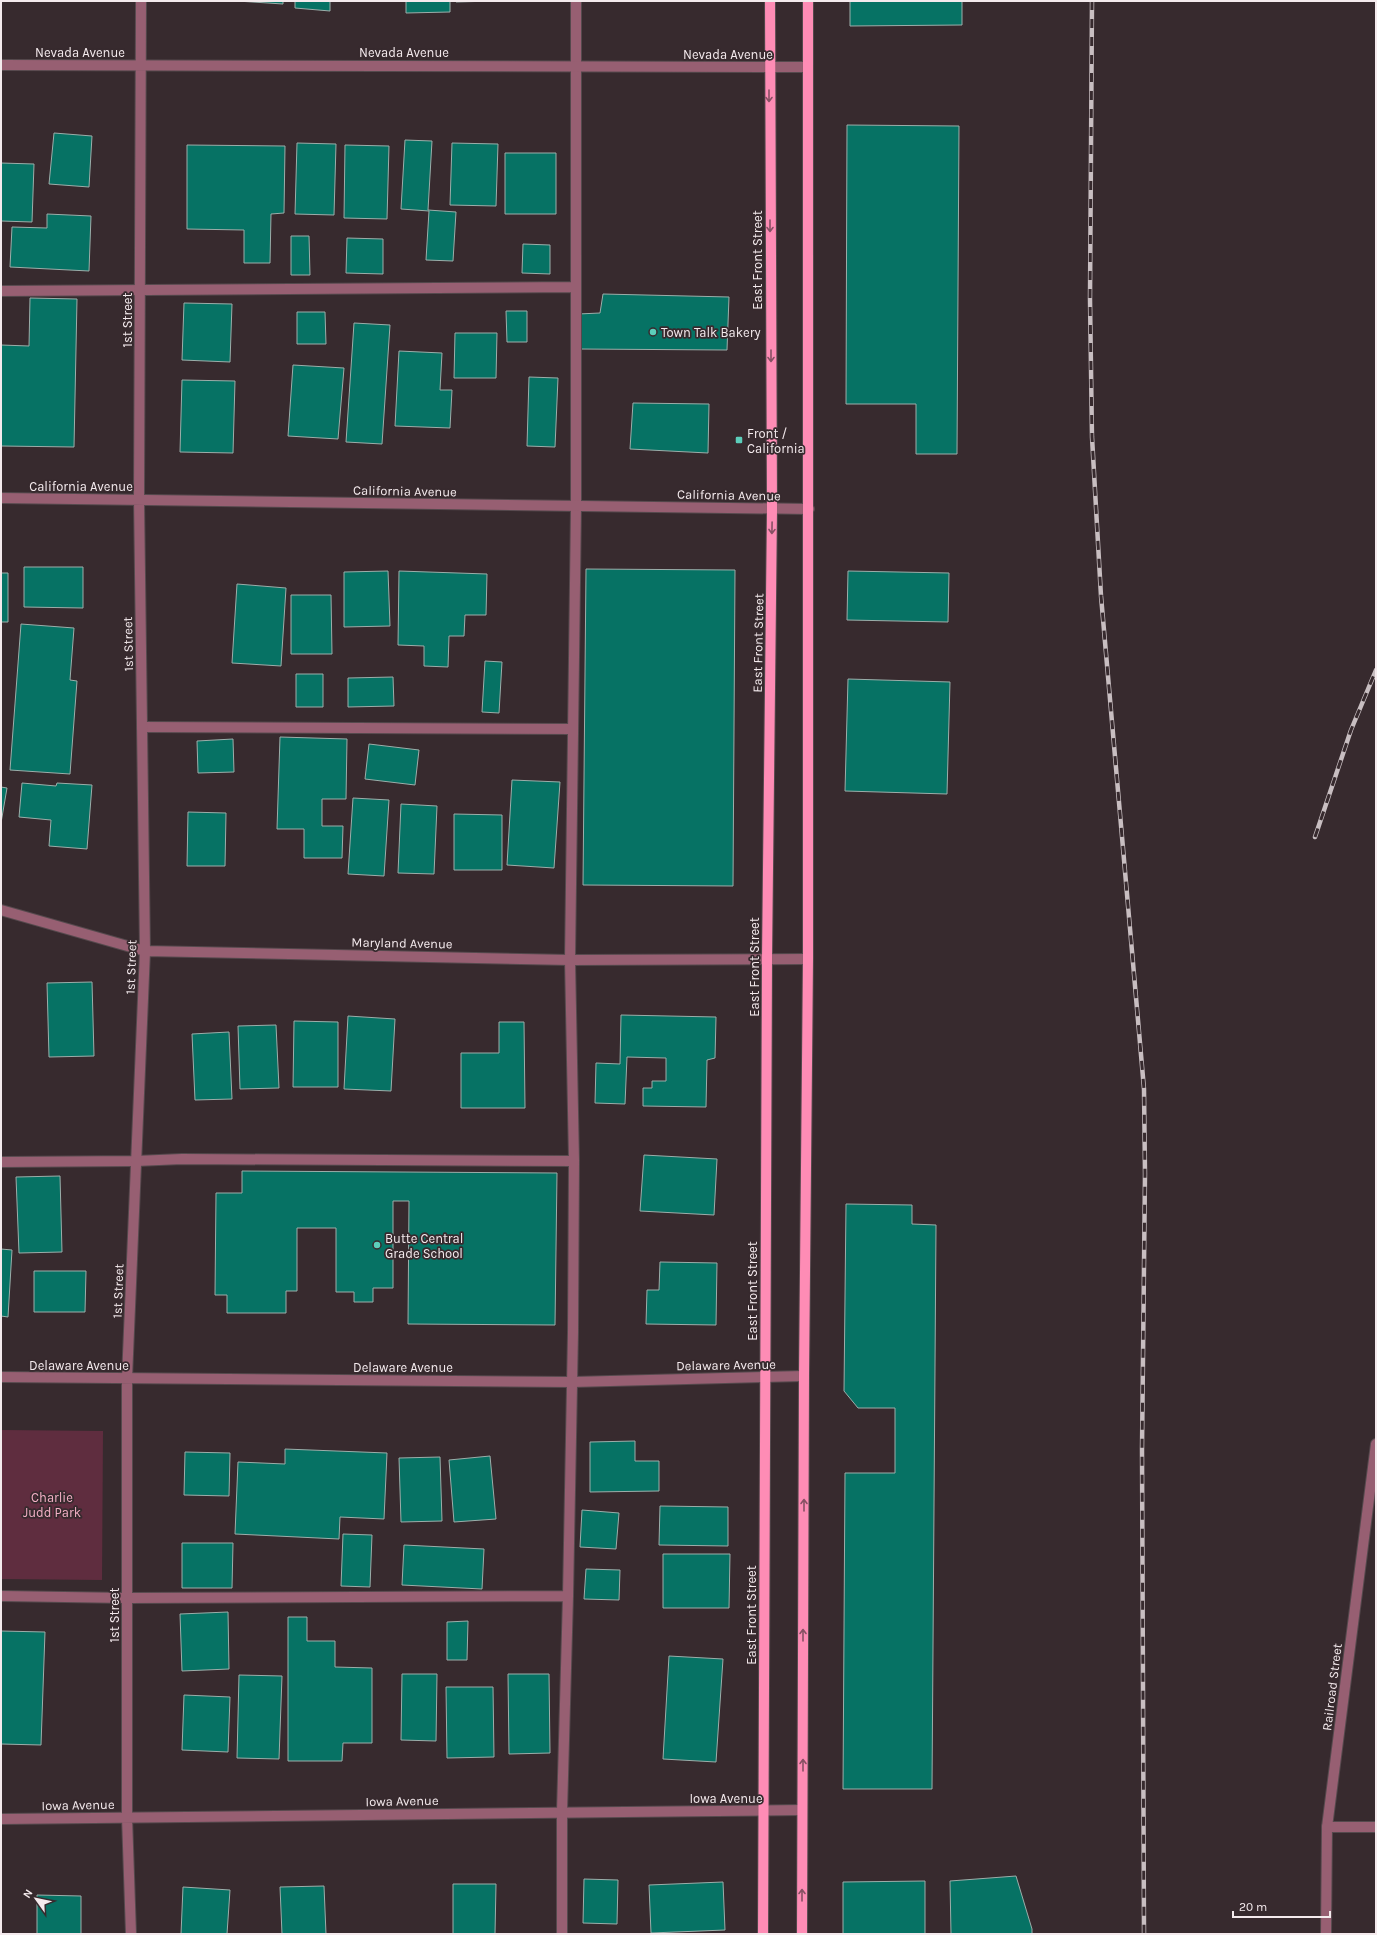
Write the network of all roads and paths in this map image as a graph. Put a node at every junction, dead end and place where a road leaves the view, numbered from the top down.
1 (141, 1) edge
2 (576, 1) edge
3 (770, 1) edge
4 (808, 1) edge
5 (141, 64) junction
6 (1, 65) edge
7 (577, 66) junction
8 (769, 67) junction
9 (808, 68) junction
10 (576, 287) junction
11 (1, 291) edge
12 (140, 292) junction
13 (1, 498) edge
14 (139, 499) junction
15 (576, 506) junction
16 (772, 509) junction
17 (809, 509) junction
18 (142, 727) junction
19 (573, 729) junction
20 (1, 910) edge
21 (145, 951) junction
22 (808, 959) junction
23 (570, 960) junction
24 (767, 960) junction
25 (136, 1161) junction
26 (574, 1161) junction
27 (1, 1162) edge
28 (804, 1376) junction
29 (1, 1377) edge
30 (127, 1378) junction
31 (765, 1378) junction
32 (572, 1382) junction
33 (1376, 1444) edge
34 (1, 1596) edge
35 (568, 1596) junction
36 (127, 1598) junction
37 (802, 1810) junction
38 (764, 1811) junction
39 (562, 1812) junction
40 (127, 1817) junction
41 (1, 1819) edge
42 (1327, 1827) junction
43 (1376, 1827) edge
44 (131, 1934) edge
45 (562, 1934) edge
46 (763, 1934) edge
47 (802, 1934) edge
48 (1326, 1934) edge

1 - 5 street, 1st Street
2 - 7 street
3 - 8 main road, East Front Street
4 - 9 main road
5 - 6 street, Nevada Avenue
5 - 7 street, Nevada Avenue
5 - 12 street, 1st Street
7 - 8 street, Nevada Avenue
7 - 10 street
8 - 9 street, Nevada Avenue
8 -> 16 main road, East Front Street
9 - 17 main road
10 - 12 street
10 - 15 street
11 - 12 street
12 - 14 street, 1st Street
13 - 14 street, California Avenue
14 - 15 street, California Avenue
14 - 18 street, 1st Street
15 - 16 street, California Avenue
15 - 19 street
16 - 17 street, California Avenue
16 -> 24 main road, East Front Street
17 - 22 main road
18 - 19 street
18 - 21 street, 1st Street
19 - 23 street
20 - 21 street, Maryland Avenue
21 - 23 street, Maryland Avenue
21 - 25 street, 1st Street
22 - 24 street, Maryland Avenue
22 - 28 main road
23 - 24 street, Maryland Avenue
23 - 26 street
24 - 31 main road, East Front Street
25 - 26 street
25 - 27 street
25 - 30 street, 1st Street
26 - 32 street
28 - 31 street, Delaware Avenue
37 -> 28 main road
29 - 30 street, Delaware Avenue
30 - 32 street, Delaware Avenue
30 - 36 street, 1st Street
31 - 32 street, Delaware Avenue
31 - 38 main road, East Front Street
32 - 35 street
33 - 42 street, Railroad Street
34 - 36 street
35 - 36 street
35 - 39 street
36 - 40 street, 1st Street
37 - 38 street, Iowa Avenue
47 -> 37 main road
38 - 39 street, Iowa Avenue
38 - 46 main road, East Front Street
39 - 40 street, Iowa Avenue
39 - 45 street
40 - 41 street, Iowa Avenue
40 - 44 street, 1st Street
42 - 43 street
42 - 48 street, Railroad Street

